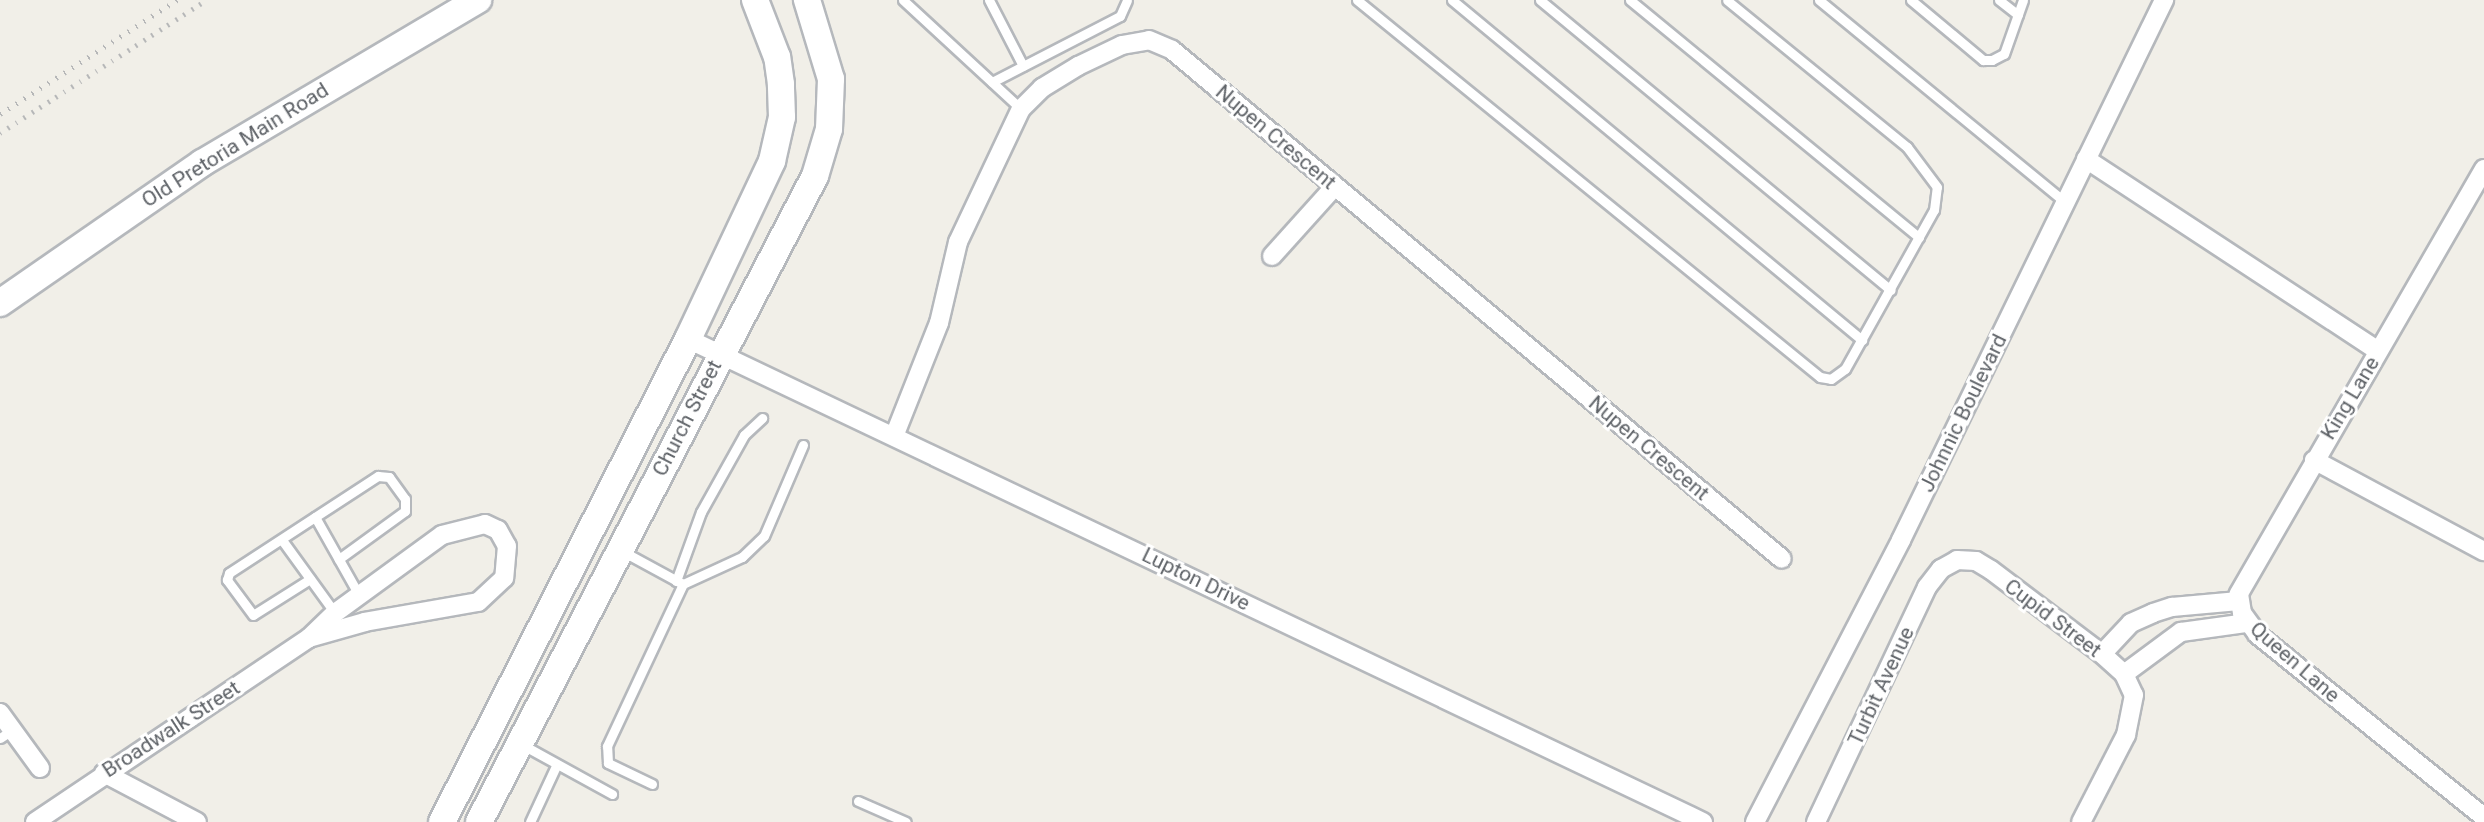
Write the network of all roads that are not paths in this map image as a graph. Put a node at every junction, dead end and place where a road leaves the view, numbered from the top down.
1 (478, 0) edge
2 (736, 0) edge
3 (755, 0) edge
4 (807, 0) edge
5 (825, 0) edge
6 (903, 0) edge
7 (989, 0) edge
8 (1127, 0) edge
9 (1357, 0) edge
10 (1452, 0) edge
11 (1540, 0) edge
12 (1630, 0) edge
13 (1727, 0) edge
14 (1819, 0) edge
15 (1911, 0) edge
16 (1999, 0) edge
17 (2023, 0) edge
18 (2164, 0) edge
19 (2018, 15) junction
20 (828, 62) junction
21 (1023, 66) junction
22 (992, 82) junction
23 (1021, 109) junction
24 (779, 133) junction
25 (2086, 159) junction
26 (2484, 170) edge
27 (1335, 186) junction
28 (2065, 202) junction
29 (1919, 237) junction
30 (1272, 256) dead end
31 (1890, 290) junction
32 (0, 303) edge
33 (688, 339) junction
34 (1862, 340) junction
35 (2378, 351) junction
36 (720, 354) junction
37 (762, 418) dead end
38 (895, 434) junction
39 (803, 445) dead end
40 (2313, 460) junction
41 (315, 517) junction
42 (282, 540) junction
43 (619, 550) junction
44 (2484, 551) edge
45 (339, 559) junction
46 (1782, 559) dead end
47 (1957, 560) joint
48 (310, 579) junction
49 (679, 582) junction
50 (359, 595) junction
51 (2239, 601) junction
52 (335, 613) junction
53 (2247, 623) junction
54 (309, 638) junction
55 (2102, 654) junction
56 (2124, 674) junction
57 (0, 713) edge
58 (6, 734) edge
59 (519, 743) junction
60 (556, 766) junction
61 (40, 768) dead end
62 (104, 773) junction
63 (652, 784) dead end
64 (612, 794) dead end
65 (858, 801) dead end
66 (2484, 817) edge
67 (35, 822) edge
68 (197, 822) edge
69 (442, 822) edge
70 (478, 822) edge
71 (530, 822) edge
72 (906, 822) edge
73 (1703, 822) edge
74 (1755, 822) edge
75 (1816, 822) edge
76 (2081, 822) edge

1 - 32 main road, Old Pretoria Main Road
2 - 24 main road
3 - 24 main road, Church Street
4 - 20 main road, Church Street
5 - 20 main road
6 - 22 lane
7 - 21 lane
8 - 21 lane
9 - 34 lane
10 - 34 lane
11 - 31 lane
12 - 29 lane
13 - 29 lane
14 - 28 lane
15 - 19 lane
16 - 19 lane
17 - 19 lane
18 - 25 street, Johnnic Boulevard
20 - 36 main road, Church Street
21 - 22 lane
22 - 23 lane
23 - 27 street, Nupen Crescent
23 - 38 street, Nupen Crescent
24 - 33 main road, Church Street
25 - 28 street, Johnnic Boulevard
25 - 35 street
26 - 35 street, King Lane
27 - 30 street
27 - 46 street, Nupen Crescent
28 - 74 street, Johnnic Boulevard
29 - 31 lane
31 - 34 lane
33 - 36 street, Lupton Drive
33 - 69 main road, Church Street
35 - 40 street, King Lane
36 - 38 street, Lupton Drive
36 - 43 main road, Church Street
37 - 49 lane
38 - 73 street, Lupton Drive
39 - 49 lane
40 - 44 street, King Lane
40 - 51 street, Queen Lane
41 - 42 lane
41 - 45 lane
41 - 45 lane
42 - 48 lane
42 - 48 lane
43 - 49 lane
43 - 59 main road, Church Street
45 - 50 lane
47 - 55 street, Cupid Street
47 - 75 street, Turbit Avenue
48 - 52 lane
49 - 63 lane
50 - 52 street, Broadwalk Street
50 - 54 street, Broadwalk Street
51 - 53 street, Queen Lane
51 - 55 street
52 - 54 street, Broadwalk Street
53 - 56 street
53 - 66 street, Queen Lane
54 - 62 street, Broadwalk Street
55 - 56 street, Cupid Street
56 - 76 street, Cupid Street
57 - 58 street
58 - 61 street
59 - 60 lane
59 - 70 main road, Church Street
60 - 64 lane
60 - 71 lane
62 - 67 street, Broadwalk Street
62 - 68 street
65 - 72 lane

